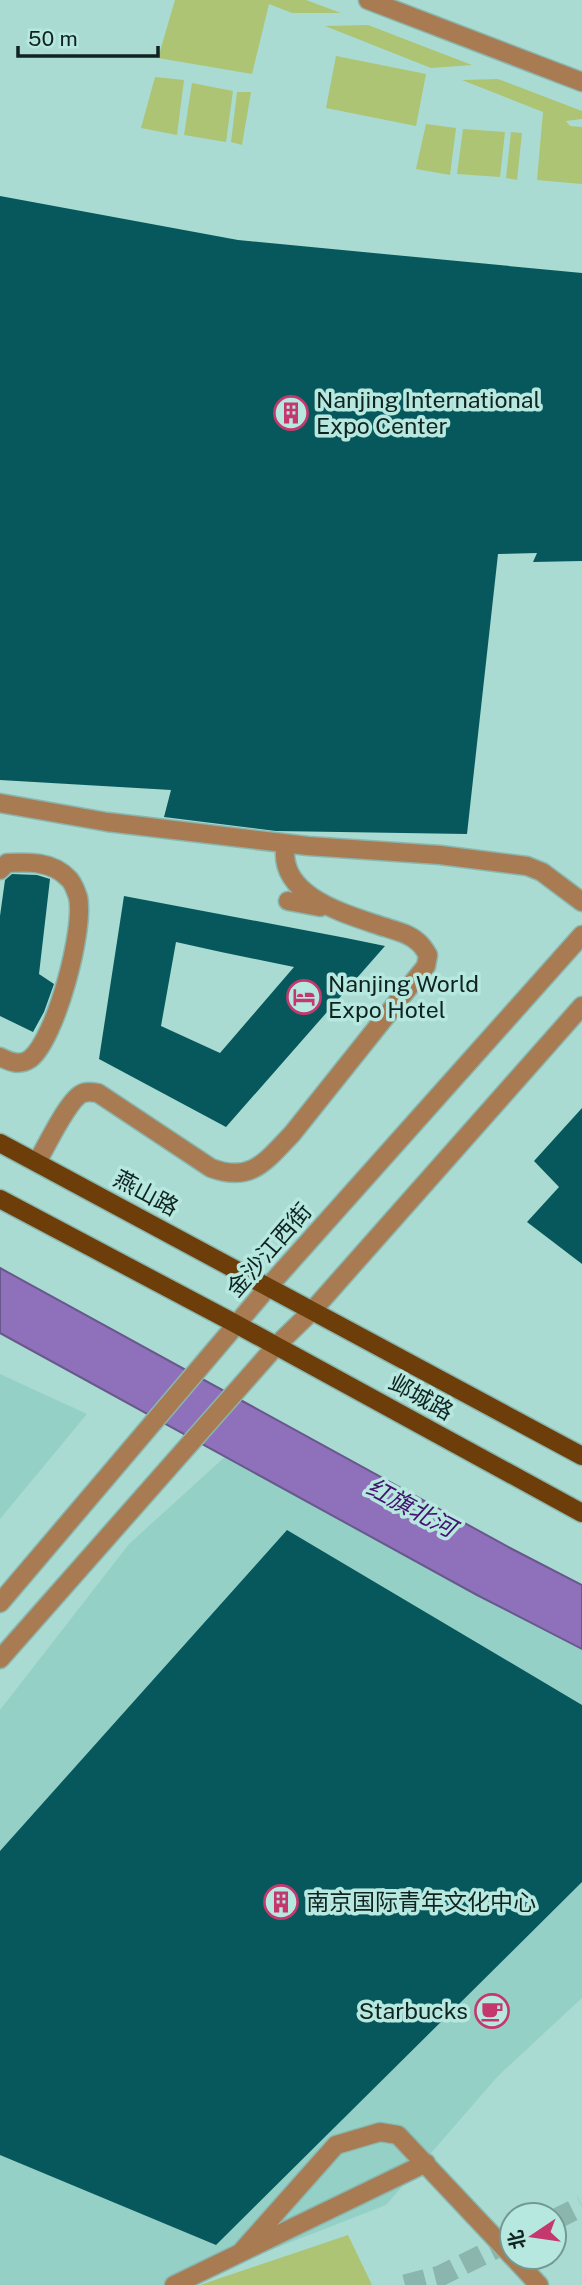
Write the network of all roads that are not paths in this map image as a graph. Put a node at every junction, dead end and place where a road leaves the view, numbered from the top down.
1 (368, 0) edge
2 (582, 82) edge
3 (0, 803) edge
4 (286, 844) junction
5 (0, 870) edge
6 (288, 901) dead end
7 (582, 902) edge
8 (334, 909) junction
9 (582, 935) edge
10 (582, 1006) edge
11 (0, 1057) edge
12 (0, 1143) edge
13 (37, 1162) junction
14 (0, 1199) edge
15 (269, 1286) junction
16 (313, 1310) junction
17 (236, 1324) junction
18 (276, 1346) junction
19 (582, 1456) edge
20 (582, 1513) edge
21 (0, 1603) edge
22 (0, 1659) edge
23 (426, 2163) junction
24 (498, 2240) edge
25 (241, 2252) junction
26 (526, 2271) edge
27 (174, 2285) edge
28 (539, 2285) edge

1 - 2 street
3 - 4 street
4 - 7 street
4 - 8 street
5 - 11 street
6 - 8 street
8 - 13 street
9 - 15 street, 金沙江西街
10 - 16 street
12 - 13 main road, 燕山路
13 - 15 main road, 燕山路
14 - 17 main road
15 - 16 main road, 邺城路
15 - 17 street, 金沙江西街
16 - 18 street
16 - 19 main road, 邺城路
17 - 18 main road, 邺城路
17 - 21 street, 金沙江西街
18 - 20 main road, 邺城路
18 - 22 street
23 - 24 street
23 - 25 street
23 - 25 street
25 - 27 street
26 - 28 street

